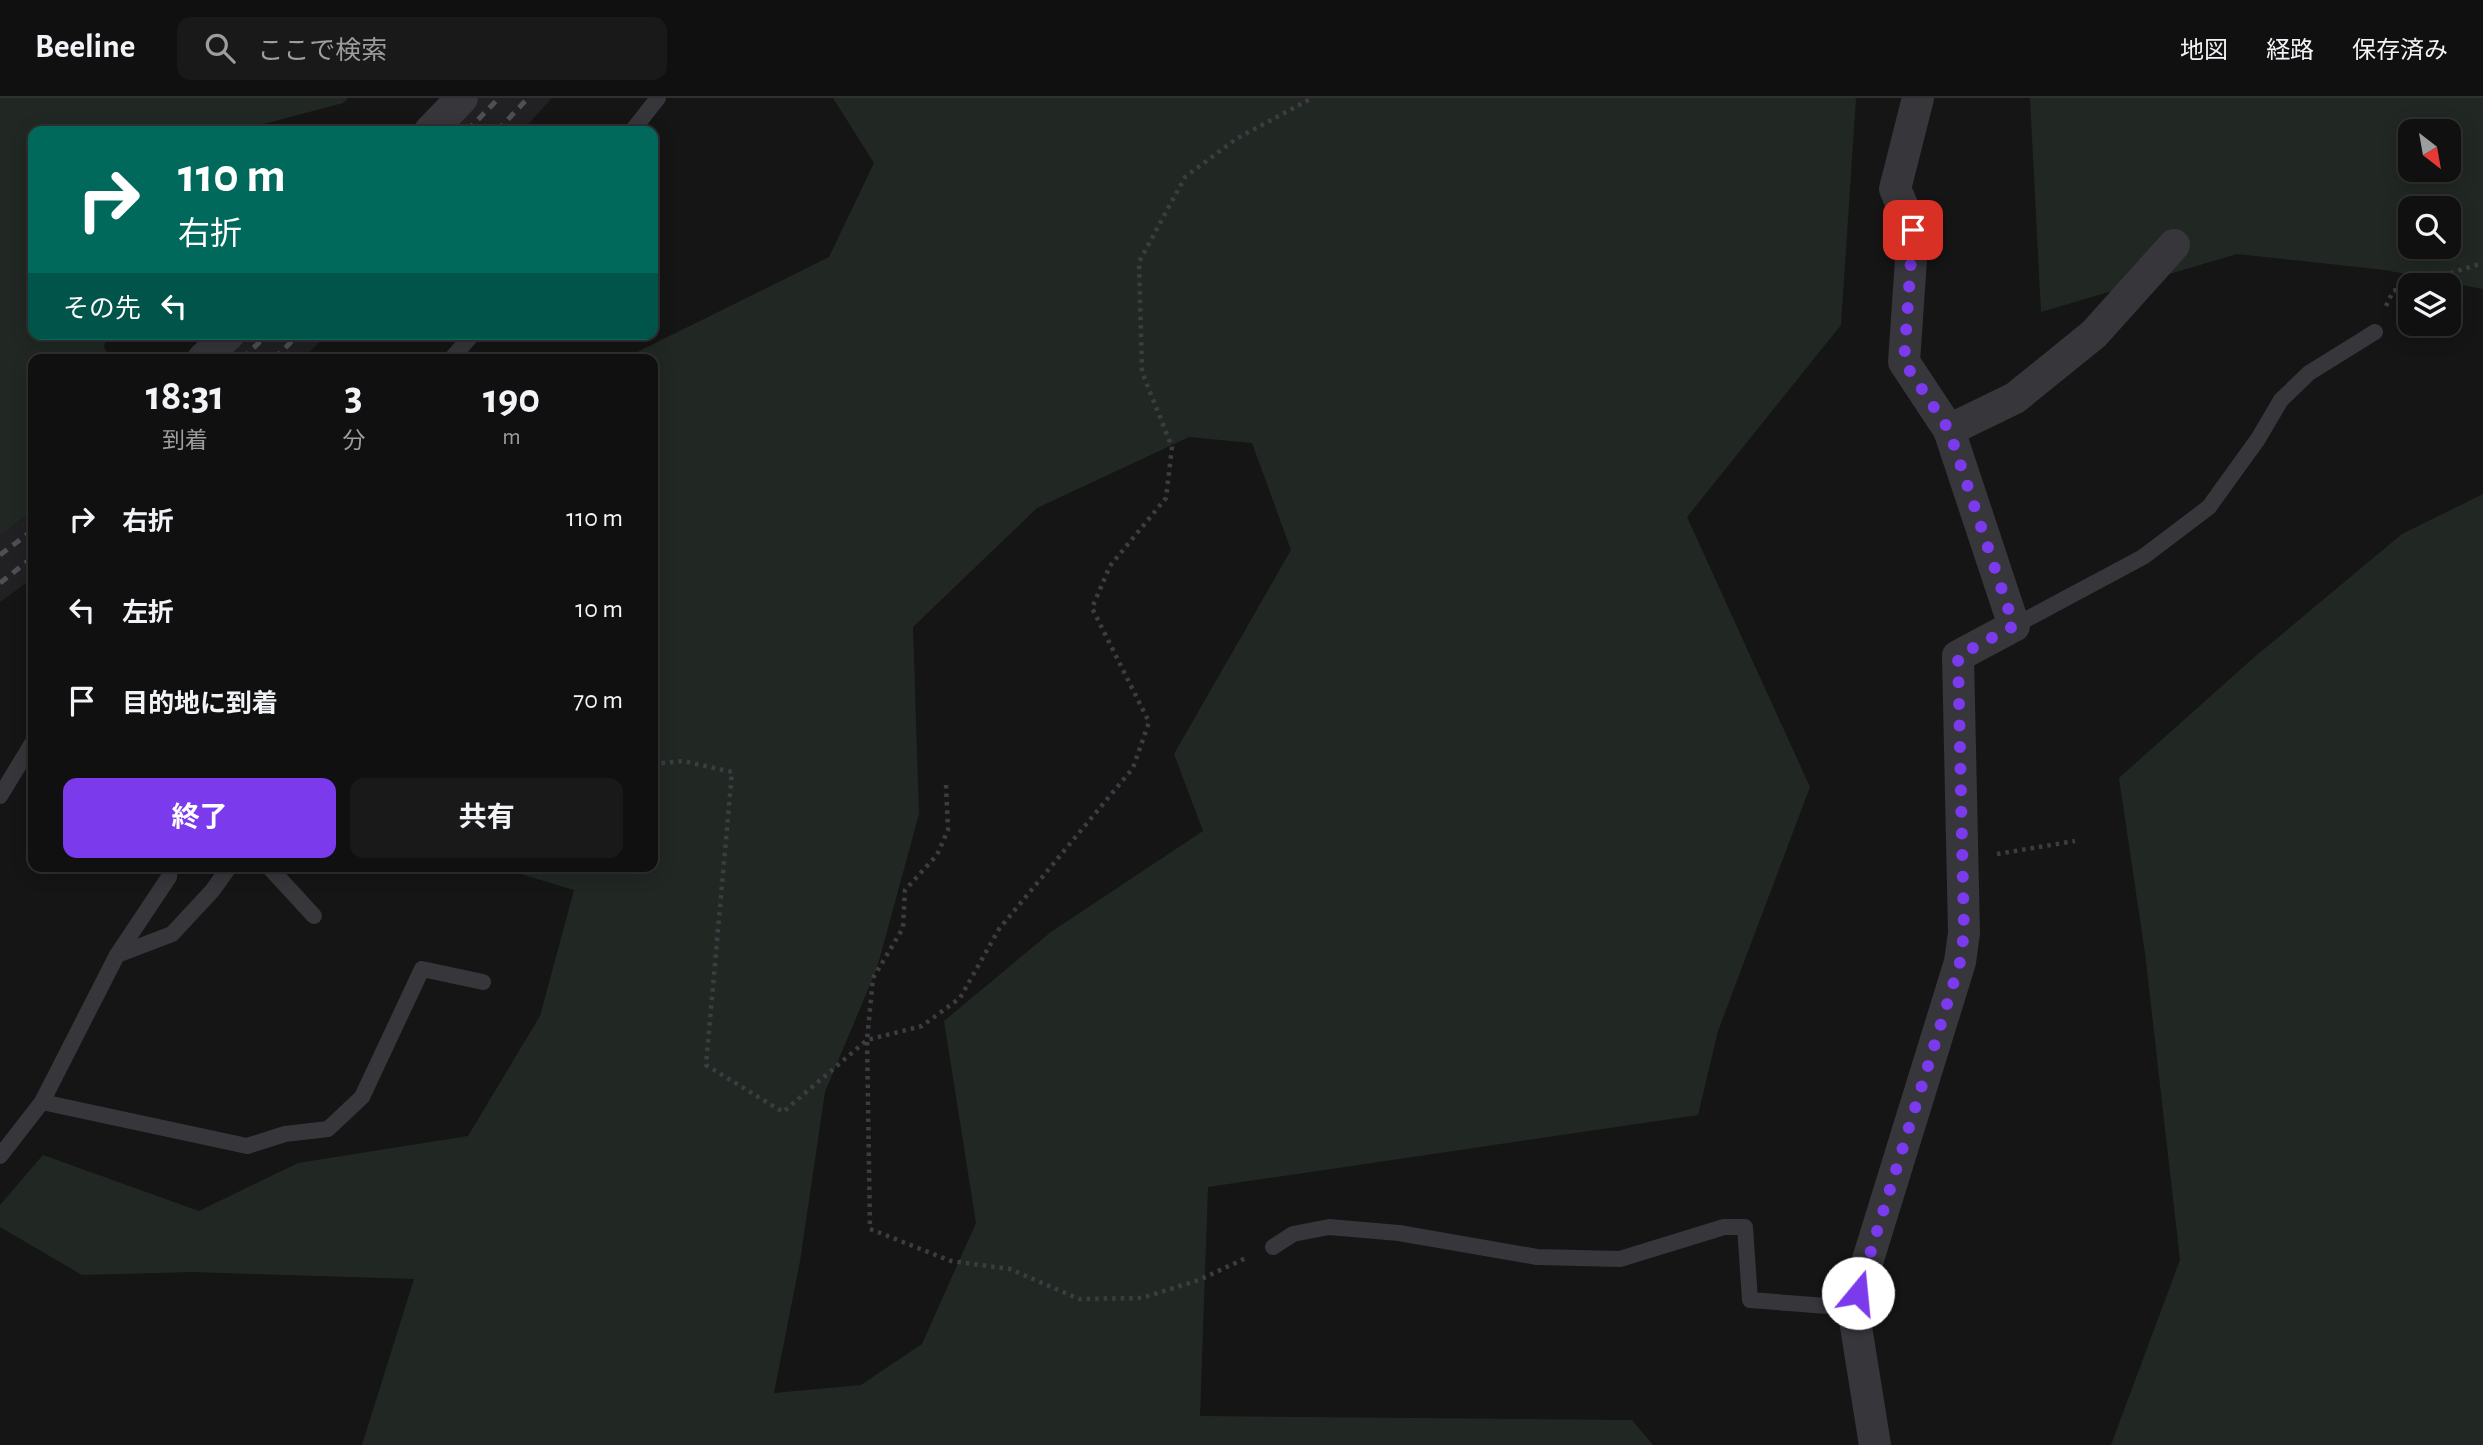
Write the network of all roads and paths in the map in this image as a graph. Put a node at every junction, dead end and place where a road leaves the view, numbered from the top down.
1 (462, 98) edge
2 (659, 98) edge
3 (1312, 98) edge
4 (1918, 98) edge
5 (435, 126) edge
6 (636, 126) edge
7 (2174, 245) dead end
8 (2483, 263) edge
9 (2375, 332) joint
10 (223, 340) edge
11 (468, 340) edge
12 (209, 354) edge
13 (455, 354) edge
14 (1949, 430) junction
15 (2014, 626) junction
16 (28, 750) edge
17 (658, 764) edge
18 (946, 785) dead end
19 (0, 796) edge
20 (2075, 841) dead end
21 (1962, 860) junction
22 (169, 872) edge
23 (226, 872) edge
24 (274, 872) edge
25 (314, 916) dead end
26 (117, 955) junction
27 (483, 982) dead end
28 (867, 1040) junction
29 (42, 1102) junction
30 (0, 1156) edge
31 (1273, 1247) joint
32 (1853, 1308) junction
33 (1875, 1445) edge

1 - 5 street
2 - 6 lane
3 - 28 path
4 - 14 street
7 - 14 street
8 - 9 path
9 - 15 lane
10 - 12 street
11 - 13 lane
14 - 15 street
15 - 21 street
16 - 19 lane
17 - 28 path
18 - 28 path
20 - 21 path
21 - 32 street
22 - 26 lane
23 - 26 lane
24 - 25 lane
26 - 29 lane
27 - 29 lane
28 - 31 path
29 - 30 lane
31 - 32 lane
32 - 33 street

